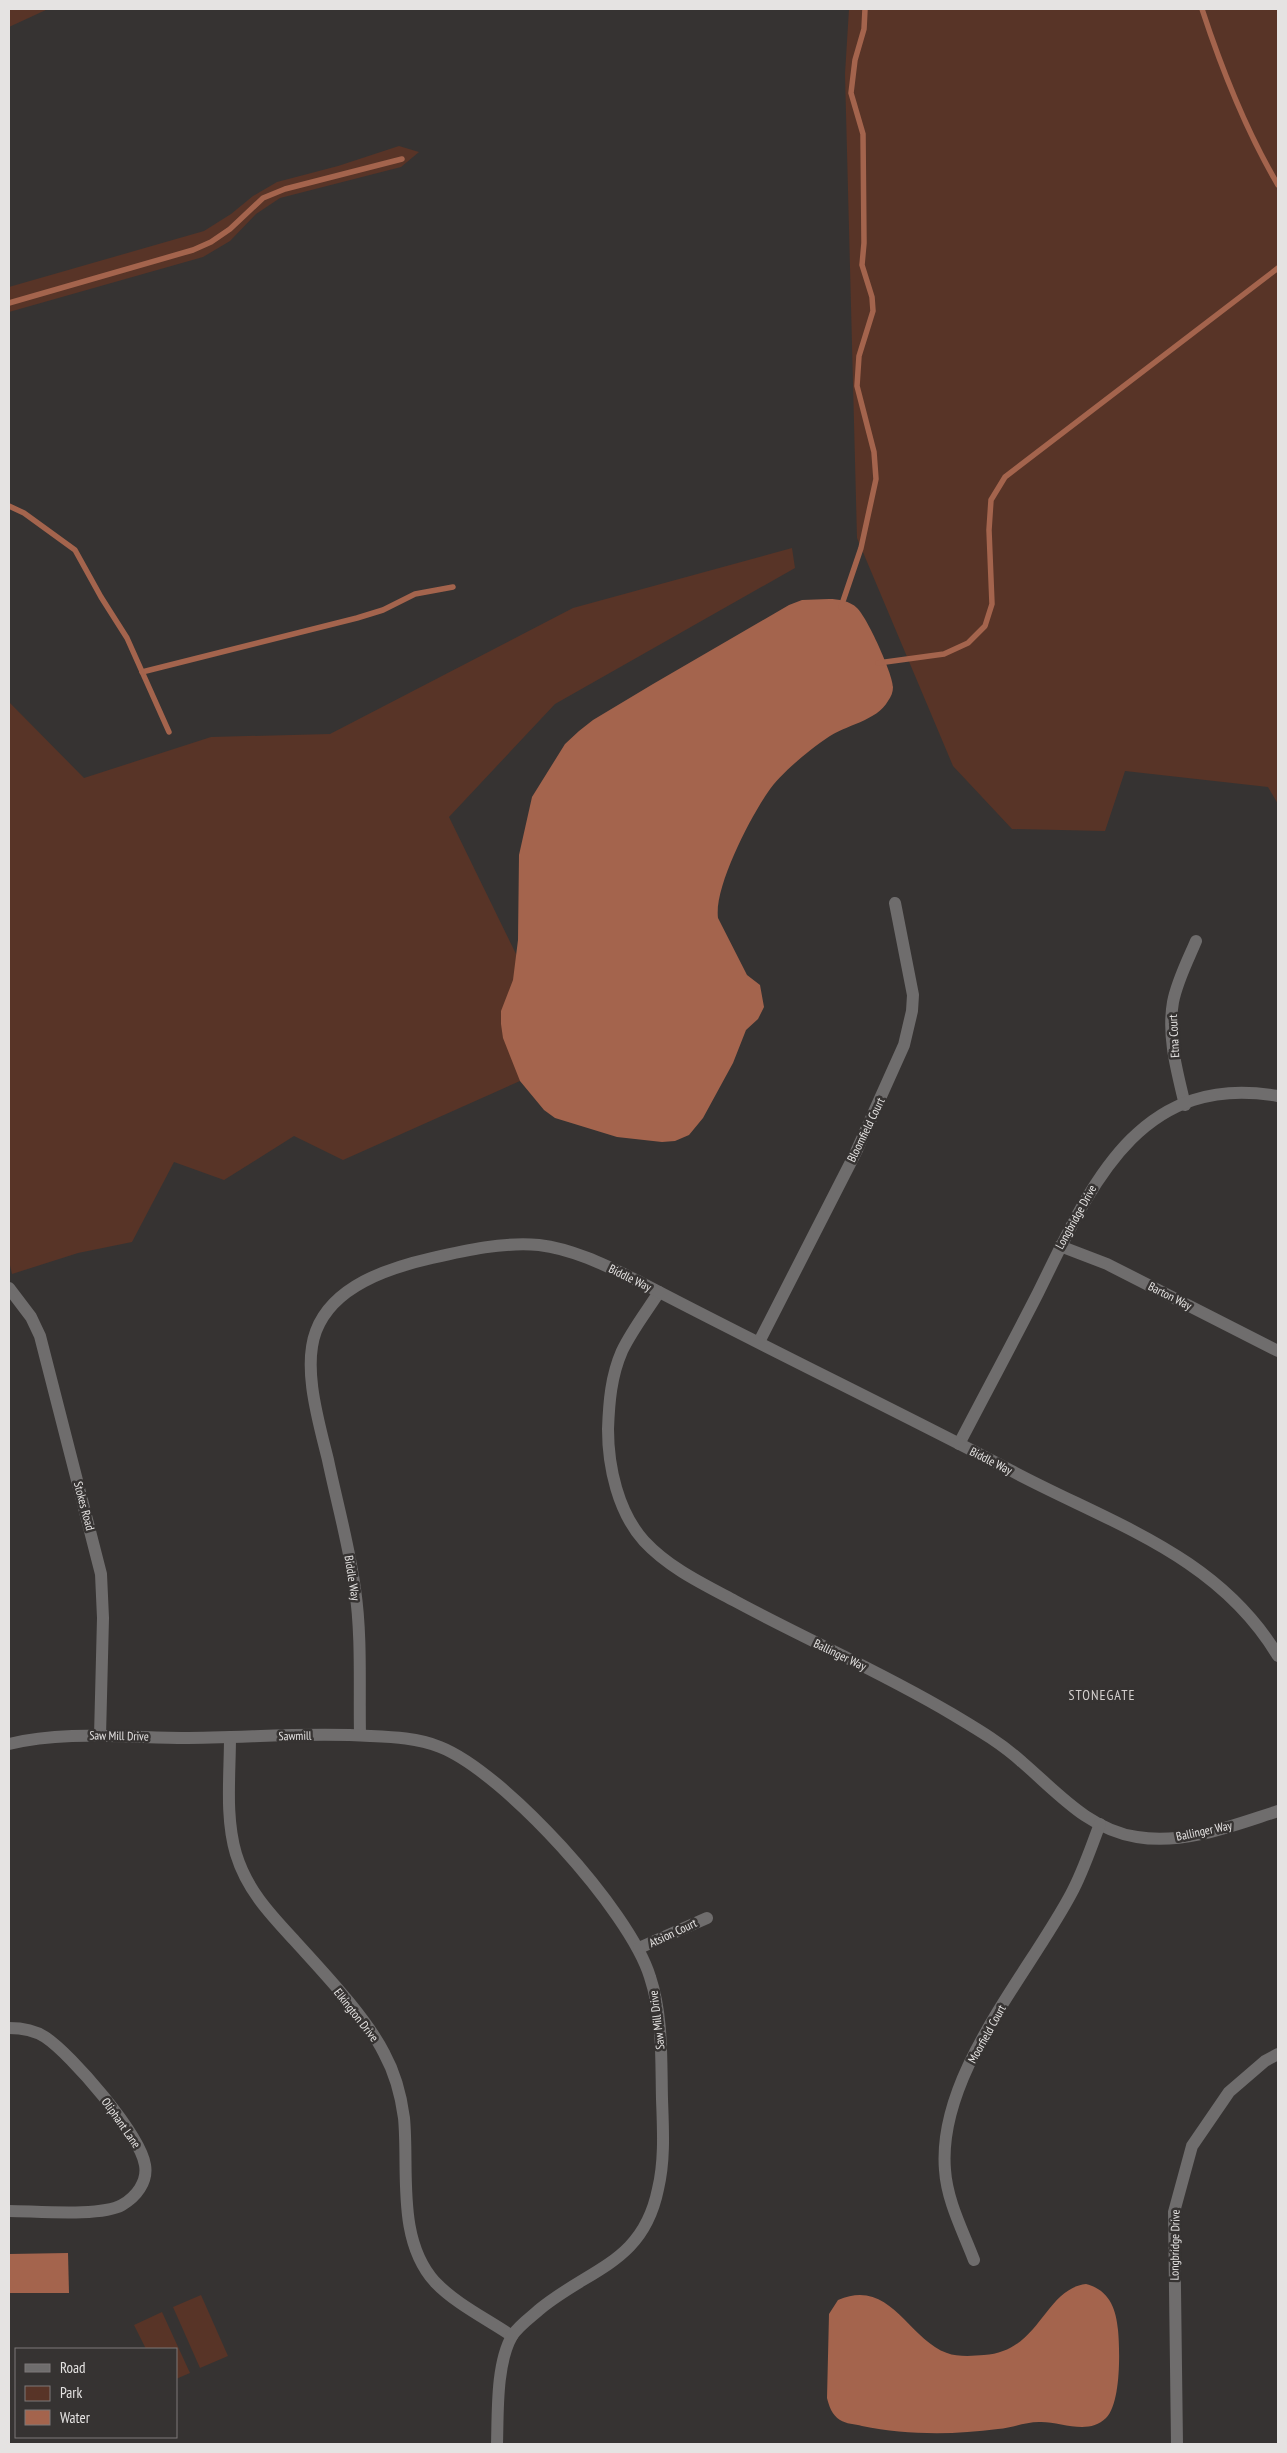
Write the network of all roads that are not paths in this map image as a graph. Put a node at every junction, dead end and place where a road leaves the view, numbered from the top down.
1 (894, 903) dead end
2 (1196, 940) dead end
3 (1278, 1096) edge
4 (1185, 1105) junction
5 (1060, 1246) junction
6 (9, 1288) edge
7 (659, 1292) junction
8 (759, 1342) junction
9 (1278, 1351) edge
10 (959, 1444) junction
11 (1278, 1656) edge
12 (360, 1735) junction
13 (100, 1736) junction
14 (230, 1737) junction
15 (9, 1744) edge
16 (1278, 1811) edge
17 (1100, 1824) junction
18 (707, 1918) dead end
19 (639, 1948) junction
20 (9, 2028) edge
21 (1278, 2054) edge
22 (9, 2211) edge
23 (974, 2260) dead end
24 (512, 2336) junction
25 (497, 2444) edge
26 (1177, 2444) edge

1 - 8 street, Bloomfield Court
2 - 4 street, Etna Court
3 - 4 street, Longbridge Drive
4 - 5 street, Longbridge Drive
5 - 9 street, Barton Way
5 - 10 street, Longbridge Drive
6 - 13 street, Stokes Road
7 - 8 street, Biddle Way
7 - 12 street, Biddle Way
7 - 17 street, Ballinger Way
8 - 10 street, Biddle Way
10 - 11 street, Biddle Way
12 - 14 street, Sawmill
12 - 19 street, Saw Mill Drive
13 - 14 street, Saw Mill Drive
13 - 15 street, Saw Mill Drive
14 - 24 street, Elkington Drive
16 - 17 street, Ballinger Way
17 - 23 street, Moorfield Court
18 - 19 street, Atsion Court
19 - 24 street, Saw Mill Drive
20 - 22 street, Oliphant Lane
21 - 26 street, Longbridge Drive
24 - 25 street

